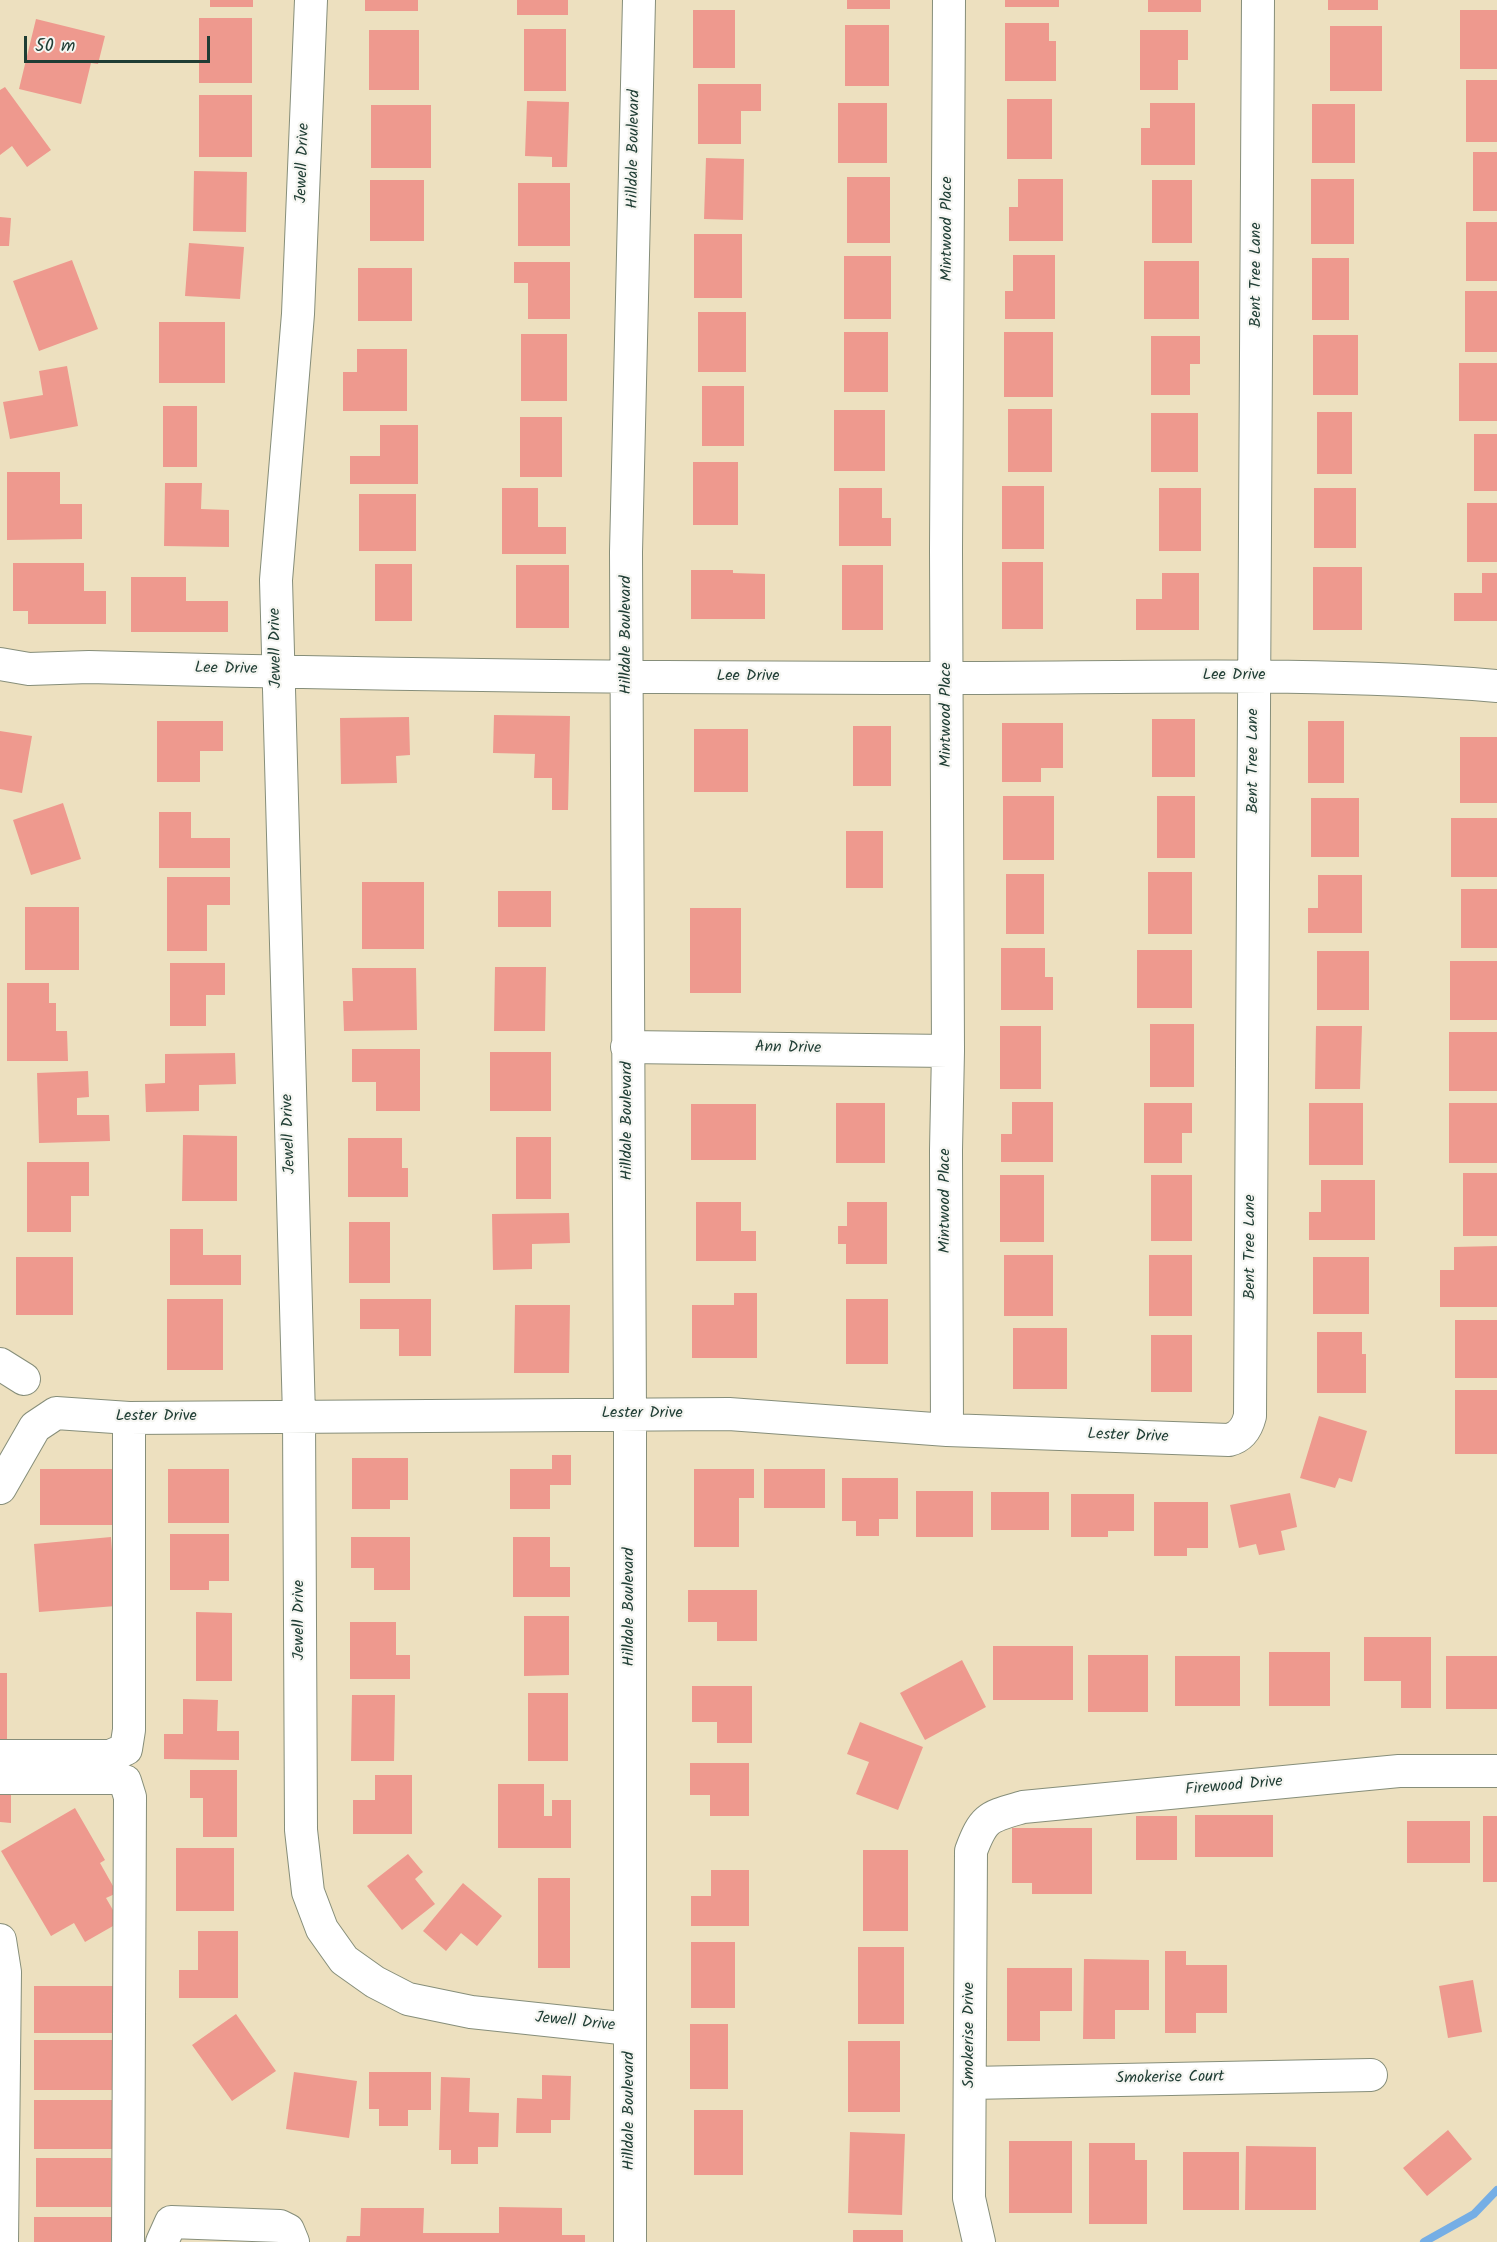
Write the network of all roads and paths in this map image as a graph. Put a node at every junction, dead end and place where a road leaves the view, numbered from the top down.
1 (311, 0) edge
2 (639, 0) edge
3 (949, 0) edge
4 (1258, 0) edge
5 (0, 664) edge
6 (277, 671) junction
7 (1255, 676) junction
8 (627, 677) junction
9 (947, 678) junction
10 (1497, 686) edge
11 (627, 1047) junction
12 (948, 1051) junction
13 (630, 1415) junction
14 (298, 1416) junction
15 (129, 1418) junction
16 (947, 1430) junction
17 (1228, 1440) joint
18 (0, 1488) edge
19 (0, 1756) edge
20 (1497, 1772) edge
21 (0, 1778) edge
22 (979, 1829) joint
23 (0, 1940) edge
24 (630, 2028) junction
25 (1371, 2075) dead end
26 (970, 2083) junction
27 (3, 2242) edge
28 (129, 2242) edge
29 (162, 2242) edge
30 (293, 2242) edge
31 (630, 2242) edge
32 (979, 2242) edge

1 - 6 street, Jewell Drive
2 - 8 street, Hilldale Boulevard
3 - 9 street, Mintwood Place
4 - 7 street, Bent Tree Lane
5 - 6 street, Lee Drive
6 - 8 street, Lee Drive
6 - 14 street, Jewell Drive
7 - 9 street, Lee Drive
7 - 10 street, Lee Drive
7 - 17 street, Bent Tree Lane
8 - 9 street, Lee Drive
8 - 11 street, Hilldale Boulevard
9 - 12 street, Mintwood Place
11 - 12 street, Ann Drive
11 - 13 street, Hilldale Boulevard
12 - 16 street, Mintwood Place
13 - 14 street, Lester Drive
13 - 16 street, Lester Drive
13 - 24 street, Hilldale Boulevard
14 - 15 street, Lester Drive
14 - 24 street, Jewell Drive
15 - 18 street, Lester Drive
15 - 19 street
16 - 17 street, Lester Drive
20 - 22 street, Firewood Drive
21 - 28 street
22 - 26 street, Smokerise Drive
23 - 27 street
24 - 31 street, Hilldale Boulevard
25 - 26 street, Smokerise Court
26 - 32 street, Smokerise Drive
29 - 30 street

